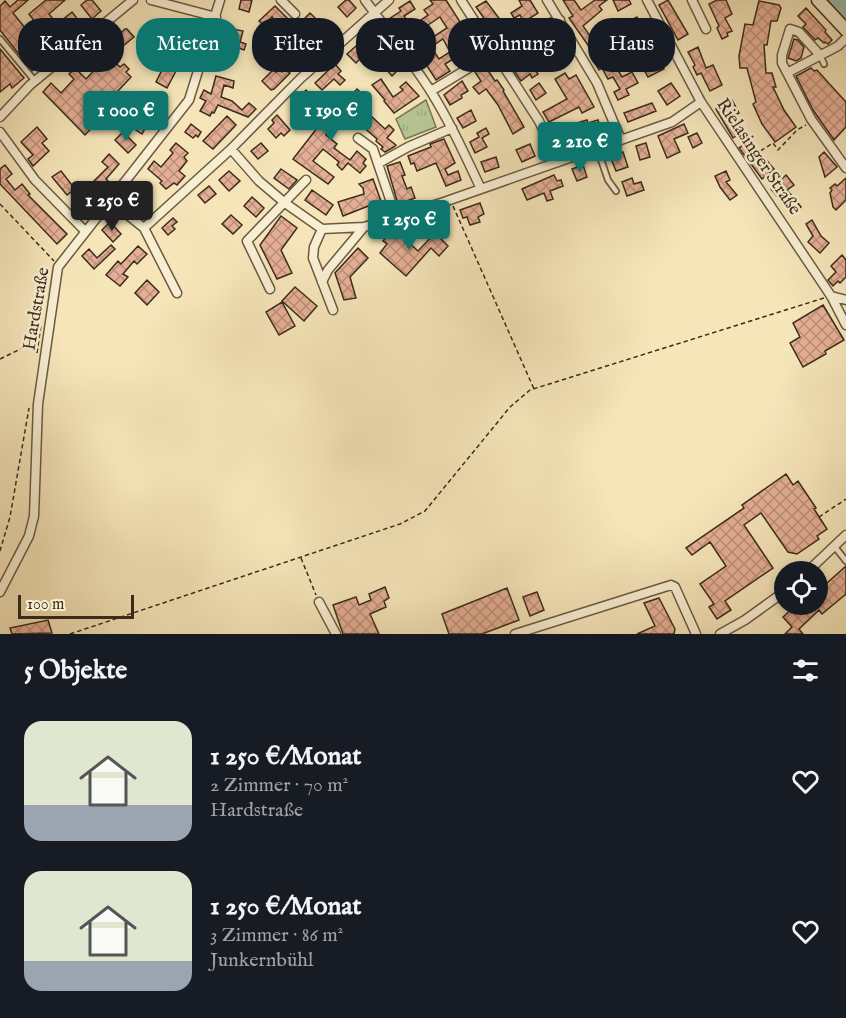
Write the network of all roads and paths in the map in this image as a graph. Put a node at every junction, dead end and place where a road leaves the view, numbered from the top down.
1 (134, 0) edge
2 (151, 0) edge
3 (220, 0) edge
4 (365, 0) edge
5 (389, 0) edge
6 (462, 0) edge
7 (547, 0) edge
8 (647, 0) edge
9 (692, 0) edge
10 (818, 0) edge
11 (280, 1) edge
12 (374, 12) junction
13 (295, 14) dead end
14 (216, 17) junction
15 (474, 18) edge
16 (559, 18) edge
17 (706, 29) dead end
18 (846, 30) edge
19 (846, 38) edge
20 (0, 39) edge
21 (576, 47) edge
22 (822, 60) junction
23 (459, 72) edge
24 (508, 72) edge
25 (787, 73) junction
26 (35, 81) junction
27 (430, 91) junction
28 (701, 102) junction
29 (0, 117) edge
30 (813, 121) junction
31 (452, 128) junction
32 (0, 132) edge
33 (358, 138) dead end
34 (621, 140) junction
35 (597, 148) junction
36 (231, 149) junction
37 (558, 162) junction
38 (742, 162) junction
39 (379, 163) junction
40 (846, 168) edge
41 (306, 180) dead end
42 (481, 189) junction
43 (616, 191) dead end
44 (109, 200) junction
45 (451, 200) junction
46 (285, 203) junction
47 (0, 204) edge
48 (396, 217) junction
49 (364, 227) junction
50 (144, 228) junction
51 (322, 229) junction
52 (85, 231) junction
53 (54, 262) dead end
54 (322, 282) junction
55 (270, 289) dead end
56 (177, 292) dead end
57 (831, 296) junction
58 (846, 300) edge
59 (333, 310) dead end
60 (846, 325) edge
61 (38, 340) dead end
62 (0, 359) edge
63 (534, 388) junction
64 (846, 498) edge
65 (819, 517) dead end
66 (846, 535) edge
67 (835, 547) junction
68 (301, 557) junction
69 (819, 561) edge
70 (846, 561) edge
71 (0, 591) edge
72 (774, 599) edge
73 (319, 602) joint
74 (521, 633) edge
75 (70, 634) edge
76 (336, 634) edge
77 (696, 634) edge
78 (720, 634) edge

1 - 26 street
2 - 14 street
3 - 14 street, Hardstraße
4 - 12 street
5 - 12 street
6 - 15 street
7 - 16 street
8 - 28 street, Rielasinger Straße
9 - 17 street
10 - 18 main road
11 - 13 street
12 - 27 street
12 - 36 street
14 - 44 street, Hardstraße
19 - 22 street
20 - 26 lane
21 - 34 street
22 - 25 street
22 - 25 street
23 - 27 street
24 - 37 street
25 - 30 street
26 - 29 street
27 - 31 street
28 - 34 street
28 - 38 street, Rielasinger Straße
30 - 38 path
30 - 40 street
31 - 39 street
31 - 42 street
32 - 52 street
33 - 39 street
34 - 35 street
35 - 37 street
35 - 43 lane
36 - 46 street
36 - 50 street
37 - 42 street
38 - 57 street, Rielasinger Straße
39 - 48 street
41 - 46 street
42 - 45 street
44 - 50 street
44 - 52 street, Hardstraße
45 - 48 street
45 - 63 path
46 - 51 street
46 - 55 street
47 - 53 path
48 - 49 street
49 - 51 street
49 - 54 street
50 - 56 street
51 - 54 street
52 - 71 street, Hardstraße
54 - 59 street
57 - 58 street
57 - 60 street, Rielasinger Straße
57 - 63 path
61 - 62 path
63 - 68 path
64 - 65 path
66 - 67 street
67 - 69 street
67 - 70 lane
68 - 73 path
68 - 75 path
72 - 78 street
73 - 76 street
74 - 77 street

